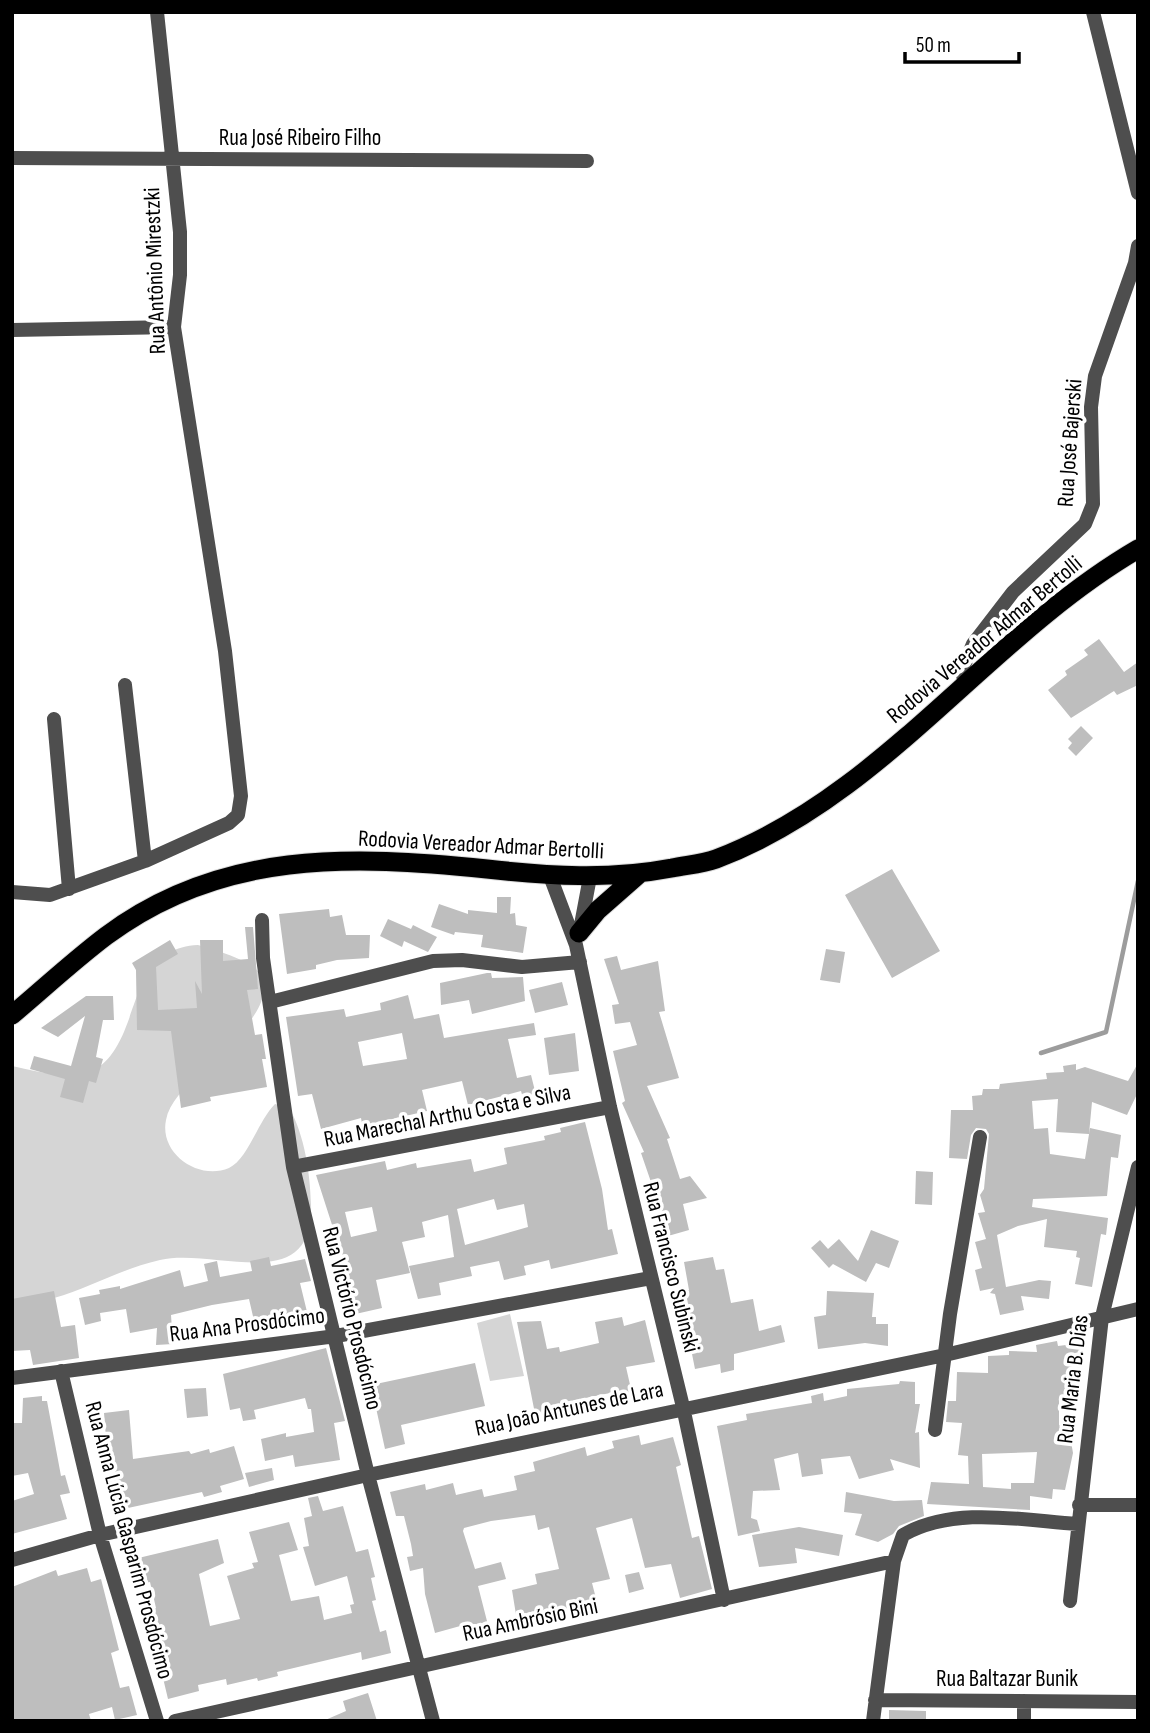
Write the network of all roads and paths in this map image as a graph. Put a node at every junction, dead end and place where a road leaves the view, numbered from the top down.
1 (158, 12) edge
2 (1093, 12) edge
3 (12, 158) edge
4 (173, 159) junction
5 (587, 161) dead end
6 (1138, 193) edge
7 (1138, 246) edge
8 (174, 327) junction
9 (12, 330) edge
10 (1138, 549) edge
11 (125, 685) dead end
12 (965, 685) junction
13 (54, 719) dead end
14 (145, 861) junction
15 (639, 874) junction
16 (550, 876) junction
17 (590, 877) junction
18 (69, 889) junction
19 (12, 892) edge
20 (262, 920) dead end
21 (578, 939) junction
22 (580, 962) junction
23 (270, 1002) junction
24 (12, 1015) edge
25 (610, 1107) junction
26 (979, 1137) dead end
27 (293, 1167) junction
28 (1138, 1167) edge
29 (651, 1278) junction
30 (1138, 1309) edge
31 (1102, 1317) junction
32 (335, 1336) junction
33 (945, 1354) junction
34 (61, 1371) junction
35 (12, 1378) edge
36 (683, 1407) junction
37 (935, 1430) dead end
38 (368, 1475) junction
39 (1079, 1505) junction
40 (1138, 1505) edge
41 (1077, 1524) junction
42 (100, 1535) junction
43 (12, 1560) edge
44 (894, 1561) junction
45 (724, 1600) junction
46 (1070, 1601) dead end
47 (417, 1667) junction
48 (875, 1700) junction
49 (1024, 1701) junction
50 (1138, 1702) edge
51 (157, 1721) edge
52 (175, 1721) edge
53 (433, 1721) edge
54 (873, 1721) edge
55 (1024, 1721) edge

1 - 4 street, Rua Antônio Mirestzki
2 - 6 street
3 - 4 street, Rua José Ribeiro Filho
4 - 5 street, Rua José Ribeiro Filho
4 - 8 street, Rua Antônio Mirestzki
7 - 12 street, Rua José Bajerski
8 - 9 street
8 - 14 street, Rua Antônio Mirestzki
10 - 12 highway, Rodovia Vereador Admar Bertolli
11 - 14 street
12 - 15 highway, Rodovia Vereador Admar Bertolli
13 - 18 street
14 - 18 street
15 - 17 highway, Rodovia Vereador Admar Bertolli
15 - 21 highway
16 - 17 highway, Rodovia Vereador Admar Bertolli
16 - 21 street, Rua Francisco Subinski
16 - 24 highway, Rodovia Vereador Admar Bertolli
17 - 21 street, Rua Francisco Subinski
18 - 19 street
20 - 23 street, Rua Victório Prosdócimo
21 - 22 street, Rua Francisco Subinski
22 - 23 street
22 - 25 street, Rua Francisco Subinski
23 - 27 street, Rua Victório Prosdócimo
25 - 27 street, Rua Marechal Arthu Costa e Silva
25 - 29 street, Rua Francisco Subinski
26 - 33 street
27 - 32 street, Rua Victório Prosdócimo
28 - 31 street, Rua Maria B. Dias
29 - 32 street, Rua Ana Prosdócimo
29 - 36 street, Rua Francisco Subinski
30 - 31 street, Rua João Antunes de Lara
31 - 33 street, Rua João Antunes de Lara
31 - 39 street, Rua Maria B. Dias
32 - 34 street, Rua Ana Prosdócimo
32 - 38 street, Rua Victório Prosdócimo
33 - 36 street, Rua João Antunes de Lara
33 - 37 street
34 - 35 street, Rua Ana Prosdócimo
34 - 42 street, Rua Anna Lúcia Gasparim Prosdócimo
36 - 38 street, Rua João Antunes de Lara
36 - 45 street, Rua Francisco Subinski
38 - 42 street, Rua João Antunes de Lara
38 - 47 street, Rua Victório Prosdócimo
39 - 40 street
39 - 41 street, Rua Maria B. Dias
41 - 44 street
41 - 46 street, Rua Maria B. Dias
42 - 43 street, Rua João Antunes de Lara
42 - 51 street, Rua Anna Lúcia Gasparim Prosdócimo
44 - 45 street, Rua Ambrósio Bini
44 - 48 street
45 - 47 street, Rua Ambrósio Bini
47 - 52 street, Rua Ambrósio Bini
47 - 53 street, Rua Victório Prosdócimo
48 - 49 street, Rua Baltazar Bunik
48 - 54 street
49 - 50 street, Rua Baltazar Bunik
49 - 55 street

